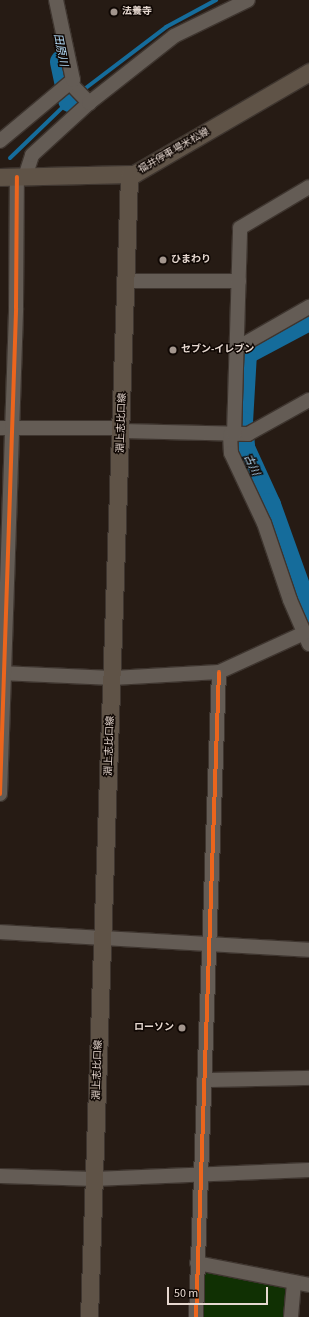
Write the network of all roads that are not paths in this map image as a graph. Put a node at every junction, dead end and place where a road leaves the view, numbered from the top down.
1 (56, 0) edge
2 (248, 0) edge
3 (309, 72) edge
4 (72, 84) junction
5 (87, 101) junction
6 (0, 141) edge
7 (129, 176) junction
8 (14, 177) edge
9 (309, 187) edge
10 (127, 281) junction
11 (239, 281) junction
12 (309, 307) edge
13 (237, 348) junction
14 (309, 400) edge
15 (6, 428) edge
16 (122, 430) junction
17 (232, 435) junction
18 (306, 639) edge
19 (219, 672) junction
20 (2, 673) edge
21 (113, 678) junction
22 (0, 794) edge
23 (0, 932) edge
24 (103, 939) junction
25 (209, 944) junction
26 (309, 950) edge
27 (309, 1078) edge
28 (204, 1080) junction
29 (309, 1170) edge
30 (201, 1175) junction
31 (0, 1176) edge
32 (94, 1179) junction
33 (197, 1263) junction
34 (294, 1282) junction
35 (309, 1284) edge
36 (89, 1317) edge
37 (196, 1317) edge
38 (291, 1317) edge

1 - 4 street
2 - 5 street
3 - 7 main road, 福井停車場米松線
4 - 5 street
4 - 6 street
5 - 8 street
7 - 8 main road, 福井停車場米松線
7 - 10 main road, 淵上志比口線
8 - 15 street
9 - 11 street
10 - 11 street
10 - 16 main road, 淵上志比口線
11 - 13 street
12 - 13 street
13 - 17 street
14 - 17 street
15 - 16 street
15 - 20 street
16 - 17 street
16 - 21 main road, 淵上志比口線
17 - 18 street
18 - 19 street
19 - 21 street
19 - 25 street
20 - 21 street
20 - 22 street
21 - 24 main road, 淵上志比口線
23 - 24 street
24 - 25 street
24 - 32 main road, 淵上志比口線
25 - 26 street
25 - 28 street
27 - 28 street
28 - 30 street
29 - 30 street
30 - 32 street
30 - 33 street
31 - 32 street
32 - 36 main road, 淵上志比口線
33 - 34 street
33 - 37 street
34 - 35 street
34 - 38 street

